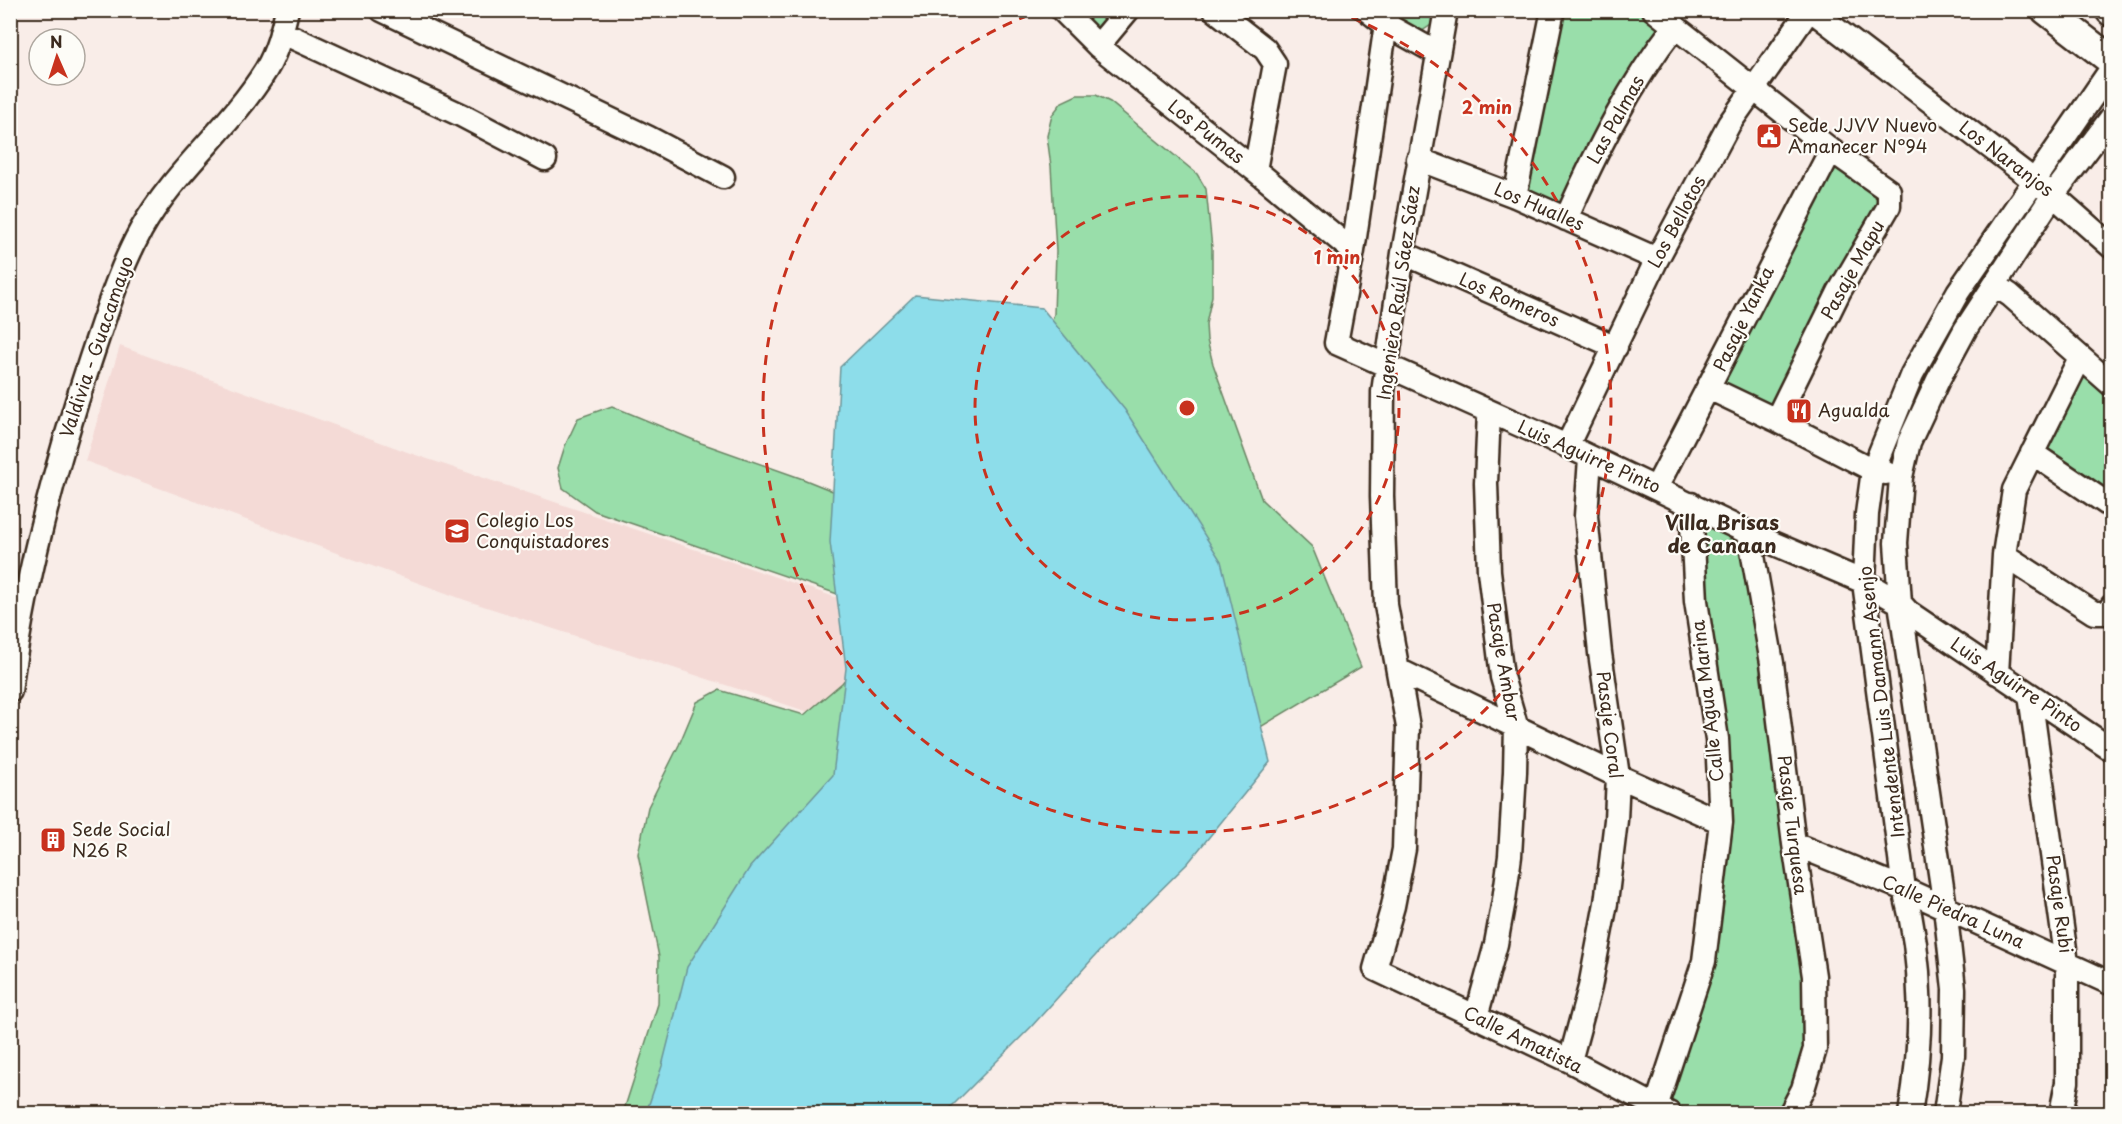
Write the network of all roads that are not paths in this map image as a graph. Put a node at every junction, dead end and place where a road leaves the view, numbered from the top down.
1 (382, 10) edge
2 (1062, 10) edge
3 (1128, 10) edge
4 (1215, 10) edge
5 (1446, 10) edge
6 (1553, 10) edge
7 (1654, 10) edge
8 (1810, 10) edge
9 (2046, 10) edge
10 (1380, 15) edge
11 (284, 21) edge
12 (1675, 26) junction
13 (1098, 46) junction
14 (1437, 53) junction
15 (2112, 62) edge
16 (2112, 68) edge
17 (1754, 90) junction
18 (2112, 117) edge
19 (1831, 150) junction
20 (545, 159) dead end
21 (1418, 159) junction
22 (1255, 170) junction
23 (723, 177) dead end
24 (2033, 181) junction
25 (2053, 195) junction
26 (1515, 196) junction
27 (1566, 219) junction
28 (2112, 247) edge
29 (1353, 250) junction
30 (1402, 253) junction
31 (1657, 259) junction
32 (1995, 285) junction
33 (1616, 347) junction
34 (2080, 358) junction
35 (1387, 366) junction
36 (2112, 385) edge
37 (1709, 388) junction
38 (1489, 412) junction
39 (1776, 420) junction
40 (1567, 446) junction
41 (2032, 453) junction
42 (1590, 458) junction
43 (1873, 470) junction
44 (1901, 477) junction
45 (1656, 488) junction
46 (1691, 504) junction
47 (2112, 507) edge
48 (1749, 533) junction
49 (2004, 555) junction
50 (1864, 582) junction
51 (1900, 603) junction
52 (2112, 606) edge
53 (1398, 670) junction
54 (1997, 673) junction
55 (10, 691) edge
56 (2030, 695) junction
57 (1516, 725) junction
58 (2112, 750) edge
59 (1618, 776) junction
60 (1721, 822) junction
61 (1794, 844) junction
62 (1904, 889) junction
63 (1945, 907) junction
64 (2067, 963) junction
65 (1375, 969) joint
66 (2112, 984) edge
67 (1476, 1017) junction
68 (1570, 1061) junction
69 (1663, 1110) edge
70 (1790, 1113) edge
71 (1910, 1113) edge
72 (1945, 1113) edge
73 (2061, 1113) edge

1 - 23 street
2 - 13 street, Los Pumas
3 - 13 street
4 - 22 street
5 - 14 street, Ingeniero Raúl Sáez Sáez
6 - 26 street
7 - 12 street, Pasaje Mapu
8 - 17 street, Los Bellotos
8 - 24 street, Los Naranjos
9 - 15 main road
10 - 14 street
10 - 29 street
11 - 20 street
11 - 55 street, Valdivia - Guacamayo
12 - 17 street, Pasaje Mapu
12 - 27 street, Las Palmas
13 - 22 street, Los Pumas
14 - 21 street, Ingeniero Raúl Sáez Sáez
16 - 24 street, Intendente Luis Damann Asenjo
17 - 19 street, Pasaje Mapu
17 - 31 street, Los Bellotos
18 - 25 street, Intendente Luis Damann Asenjo
19 - 37 street, Pasaje Yanka
19 - 39 street, Pasaje Mapu
21 - 26 street, Los Hualles
21 - 30 street, Ingeniero Raúl Sáez Sáez
22 - 29 street, Los Pumas
24 - 25 street, Los Naranjos
24 - 43 street, Intendente Luis Damann Asenjo
25 - 28 street, Los Naranjos
25 - 32 street, Intendente Luis Damann Asenjo
26 - 27 street, Los Hualles
27 - 31 street, Los Hualles
29 - 35 street, Luis Aguirre Pinto
30 - 33 street, Los Romeros
30 - 35 street, Ingeniero Raúl Sáez Sáez
31 - 33 street, Los Bellotos
32 - 34 street
32 - 44 street, Intendente Luis Damann Asenjo
33 - 40 street, Los Bellotos
34 - 36 street
34 - 41 street
35 - 38 street, Luis Aguirre Pinto
35 - 53 street, Ingeniero Raúl Sáez Sáez
37 - 39 street
37 - 45 street, Pasaje Yanka
38 - 40 street, Luis Aguirre Pinto
38 - 57 street, Pasaje Ambar
39 - 43 street
40 - 42 street, Luis Aguirre Pinto
41 - 47 street
41 - 49 street
42 - 45 street, Luis Aguirre Pinto
42 - 59 street, Pasaje Coral
43 - 44 street
43 - 50 street, Intendente Luis Damann Asenjo
44 - 51 street, Intendente Luis Damann Asenjo
45 - 46 street, Luis Aguirre Pinto
46 - 48 street, Luis Aguirre Pinto
46 - 60 street, Calle Agua Marina
48 - 50 street, Luis Aguirre Pinto
48 - 61 street, Pasaje Turquesa
49 - 52 street
49 - 54 street
50 - 51 street, Luis Aguirre Pinto
50 - 62 street, Intendente Luis Damann Asenjo
51 - 54 street, Luis Aguirre Pinto
51 - 63 street, Intendente Luis Damann Asenjo
53 - 57 street
53 - 65 street, Ingeniero Raúl Sáez Sáez
54 - 56 street, Luis Aguirre Pinto
56 - 58 street, Luis Aguirre Pinto
56 - 64 street, Pasaje Rubi
57 - 59 street
57 - 67 street, Pasaje Ambar
59 - 60 street
59 - 68 street, Pasaje Coral
60 - 69 street, Calle Agua Marina
61 - 62 street, Calle Piedra Luna
61 - 70 street, Pasaje Turquesa
62 - 63 street, Calle Piedra Luna
62 - 71 street, Intendente Luis Damann Asenjo
63 - 64 street, Calle Piedra Luna
63 - 72 street, Intendente Luis Damann Asenjo
64 - 66 street, Calle Piedra Luna
64 - 73 street, Pasaje Rubi
65 - 67 street, Calle Amatista
67 - 68 street, Calle Amatista
68 - 69 street, Calle Amatista

